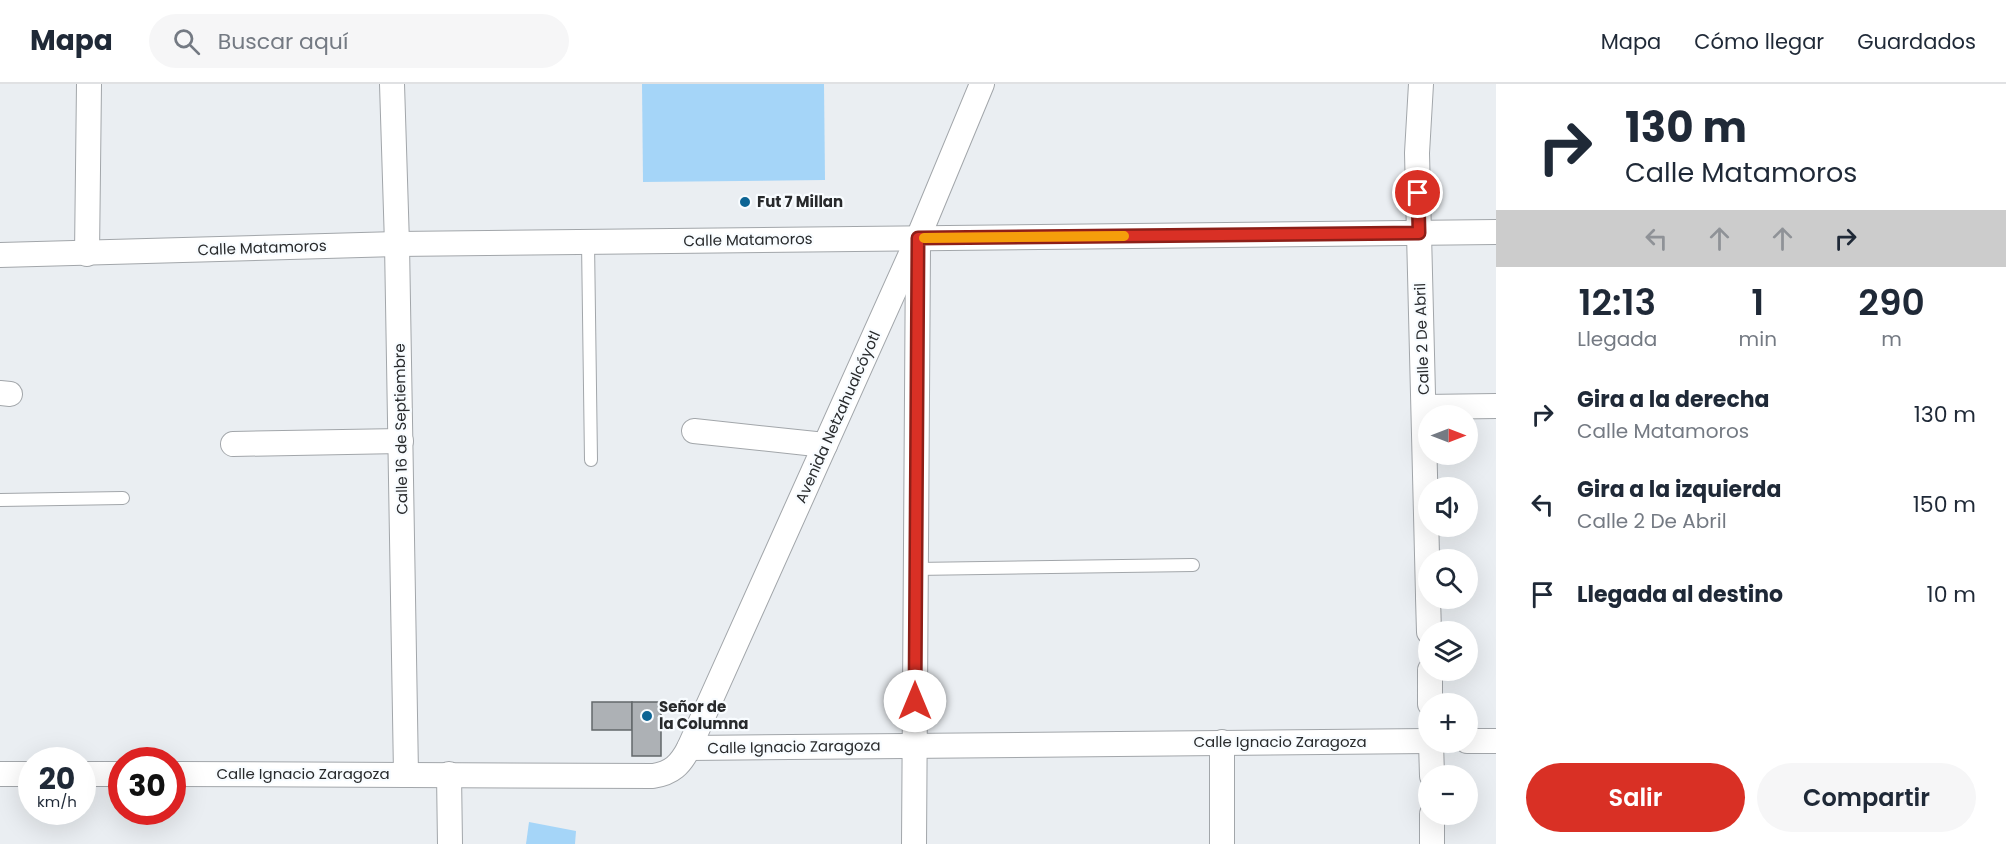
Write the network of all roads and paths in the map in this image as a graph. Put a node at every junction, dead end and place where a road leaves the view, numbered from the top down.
1 (89, 84) edge
2 (392, 84) edge
3 (982, 84) edge
4 (1421, 84) edge
5 (1496, 232) edge
6 (1419, 233) junction
7 (918, 238) junction
8 (588, 242) junction
9 (398, 244) junction
10 (87, 254) junction
11 (0, 255) edge
12 (1424, 405) edge
13 (1478, 406) edge
14 (1496, 406) edge
15 (694, 431) dead end
16 (401, 441) junction
17 (233, 444) dead end
18 (825, 446) junction
19 (591, 460) dead end
20 (1425, 465) edge
21 (123, 498) dead end
22 (0, 500) edge
23 (1427, 549) edge
24 (1193, 565) dead end
25 (915, 569) junction
26 (1478, 741) edge
27 (1496, 741) edge
28 (1221, 742) junction
29 (1418, 742) edge
30 (914, 745) junction
31 (689, 748) junction
32 (0, 774) edge
33 (18, 774) edge
34 (186, 774) edge
35 (406, 774) junction
36 (449, 774) junction
37 (1432, 825) edge
38 (450, 844) edge
39 (914, 844) edge
40 (1222, 844) edge
41 (1432, 844) edge

1 - 10 street
2 - 9 street, Calle 16 de Septiembre
3 - 7 street, Avenida Netzahualcóyotl
4 - 6 street, Calle 2 De Abril
5 - 6 street, Calle Matamoros
6 - 7 street, Calle Matamoros
6 - 12 street, Calle 2 De Abril
7 - 8 street, Calle Matamoros
7 - 18 street, Avenida Netzahualcóyotl
7 - 25 street
8 - 9 street, Calle Matamoros
8 - 19 lane
9 - 10 street, Calle Matamoros
9 - 16 street, Calle 16 de Septiembre
10 - 11 street, Calle Matamoros
13 - 14 street
15 - 18 street
16 - 17 street
16 - 35 street, Calle 16 de Septiembre
18 - 31 street, Avenida Netzahualcóyotl
20 - 23 street, Calle 2 De Abril
21 - 22 lane
24 - 25 lane
25 - 30 street
26 - 27 street
28 - 29 street, Calle Ignacio Zaragoza
28 - 30 street, Calle Ignacio Zaragoza
28 - 40 street
30 - 31 street, Calle Ignacio Zaragoza
30 - 39 street
31 - 36 street, Calle Ignacio Zaragoza
32 - 33 street
34 - 35 street, Calle Ignacio Zaragoza
35 - 36 street, Calle Ignacio Zaragoza
36 - 38 street
37 - 41 street

